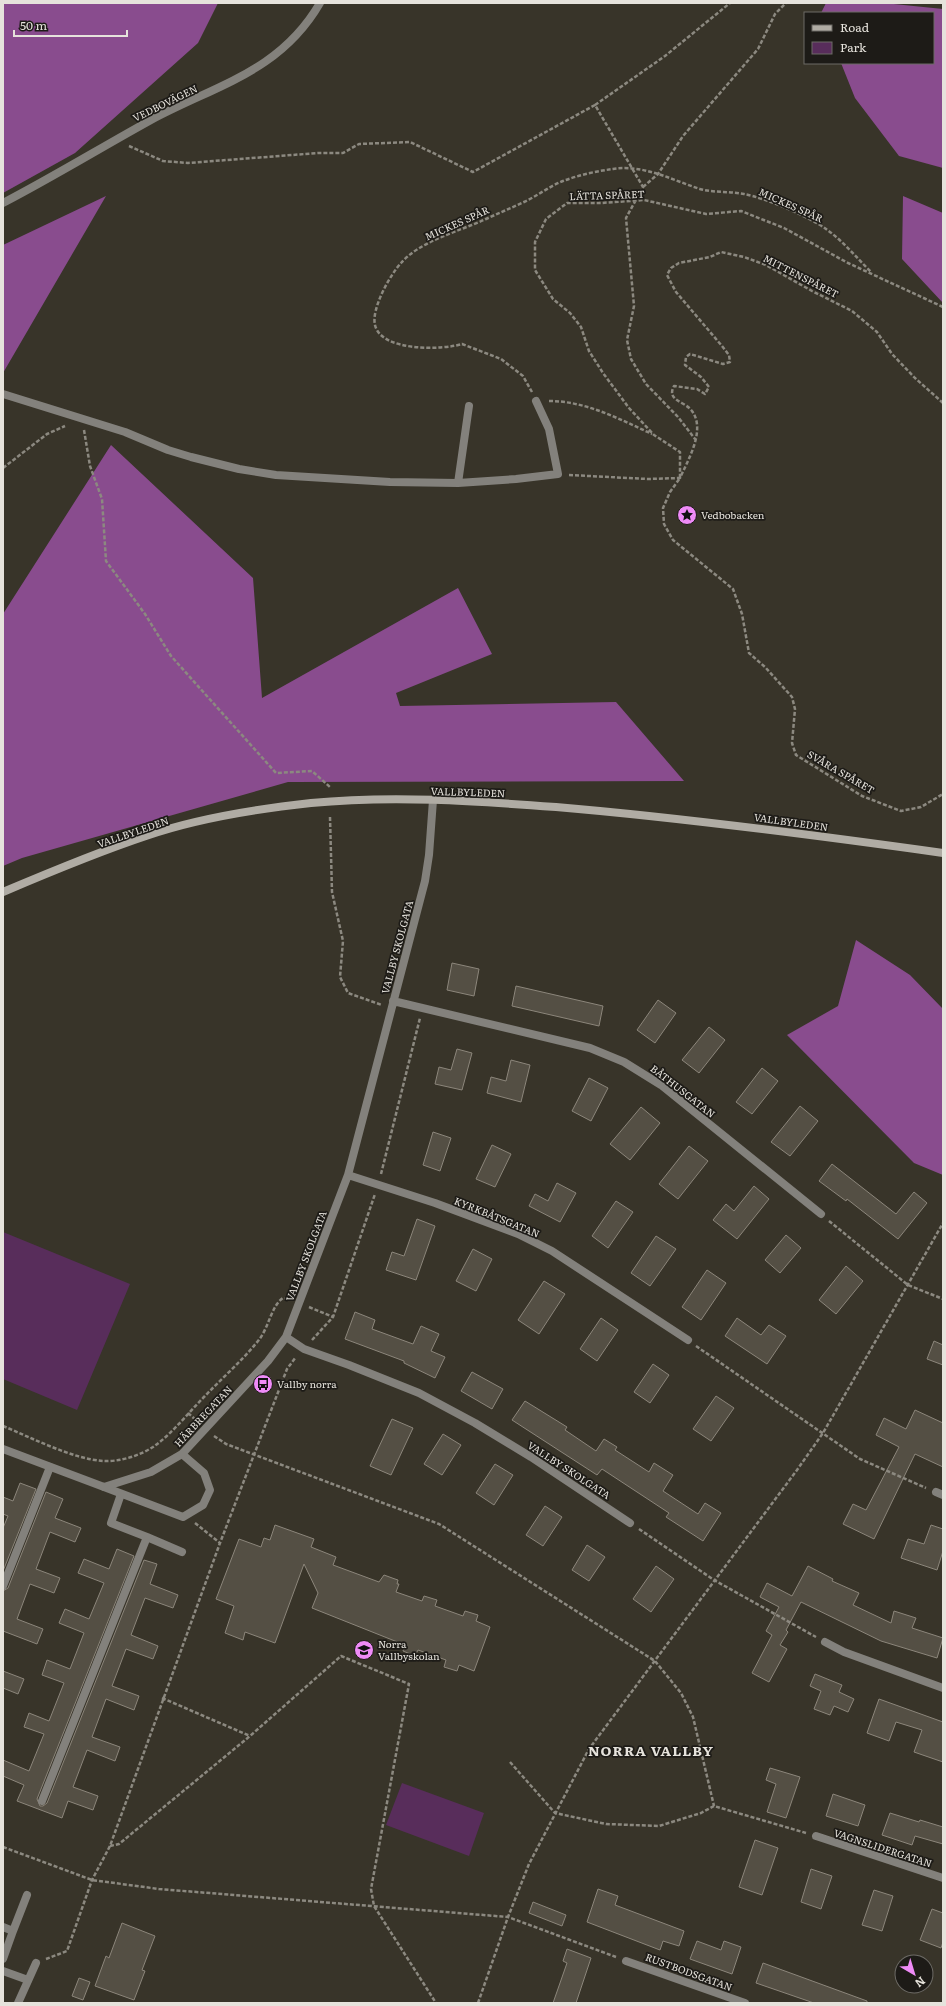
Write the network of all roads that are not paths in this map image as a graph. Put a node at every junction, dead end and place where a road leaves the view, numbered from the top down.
1 (320, 3) edge
2 (3, 203) edge
3 (3, 394) edge
4 (536, 401) road end
5 (469, 406) dead end
6 (458, 482) junction
7 (433, 800) junction
8 (943, 853) edge
9 (3, 892) edge
10 (392, 1005) junction
11 (348, 1175) junction
12 (821, 1214) road end
13 (286, 1337) junction
14 (688, 1340) road end
15 (3, 1449) edge
16 (182, 1454) junction
17 (50, 1467) junction
18 (104, 1487) junction
19 (121, 1494) junction
20 (630, 1523) road end
21 (146, 1537) junction
22 (182, 1552) dead end
23 (3, 1586) edge
24 (825, 1642) road end
25 (943, 1688) edge
26 (42, 1801) dead end
27 (816, 1836) road end
28 (943, 1878) edge
29 (28, 1895) dead end
30 (3, 1927) edge
31 (13, 1931) junction
32 (3, 1959) edge
33 (626, 1961) road end
34 (36, 1962) road end
35 (3, 1971) edge
36 (28, 1980) junction
37 (18, 2003) edge
38 (745, 2003) edge

1 - 2 street, VEDBOVÄGEN
3 - 6 street
4 - 6 street
5 - 6 street
7 - 8 main road, VALLBYLEDEN
7 - 9 main road, VALLBYLEDEN
7 - 10 street, VALLBY SKOLGATA
10 - 11 street, VALLBY SKOLGATA
10 - 12 street, BÅTHUSGATAN
11 - 13 street, VALLBY SKOLGATA
11 - 14 street, KYRKBÅTSGATAN
13 - 16 street, HÄRBREGATAN
13 - 20 street, VALLBY SKOLGATA
15 - 17 street
16 - 18 street, HÄRBREGATAN
16 - 19 street
17 - 18 street
17 - 23 street
18 - 19 street
19 - 21 street
21 - 22 street
21 - 26 street
24 - 25 street
27 - 28 street, VAGNSLIDERGATAN
29 - 31 street
30 - 31 street
31 - 32 street
33 - 38 street, RUSTBODSGATAN
34 - 36 street
35 - 36 street
36 - 37 street

